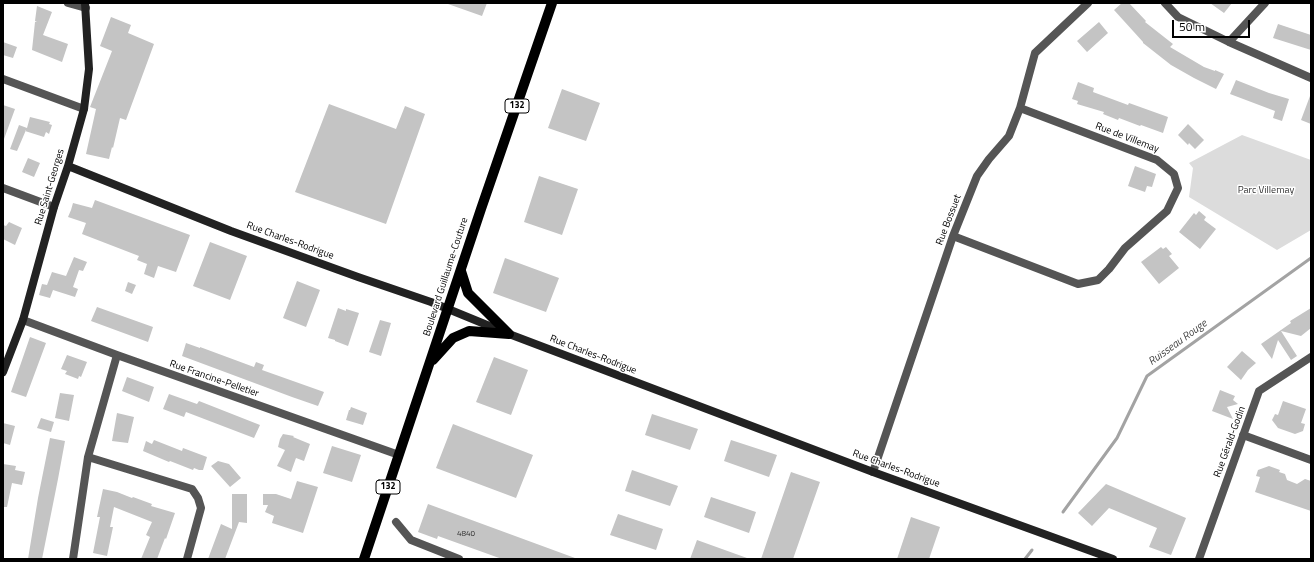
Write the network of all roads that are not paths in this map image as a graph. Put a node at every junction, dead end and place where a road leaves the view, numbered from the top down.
1 (68, 3) edge
2 (552, 3) edge
3 (1088, 3) edge
4 (1165, 3) edge
5 (1265, 3) edge
6 (86, 6) edge
7 (1229, 42) junction
8 (1311, 78) edge
9 (3, 79) edge
10 (84, 108) junction
11 (1020, 108) junction
12 (68, 166) junction
13 (3, 188) edge
14 (54, 207) junction
15 (953, 236) junction
16 (461, 271) junction
17 (448, 309) junction
18 (23, 320) junction
19 (509, 334) junction
20 (117, 356) junction
21 (1311, 357) edge
22 (430, 364) junction
23 (3, 372) edge
24 (1243, 435) junction
25 (399, 454) junction
26 (88, 457) junction
27 (1311, 460) edge
28 (873, 472) junction
29 (396, 522) dead end
30 (73, 559) edge
31 (187, 559) edge
32 (364, 559) edge
33 (459, 559) edge
34 (1113, 559) edge
35 (1199, 559) edge

1 - 6 street
2 - 16 main road, Boulevard Guillaume-Couture / 132
3 - 11 street, Rue Bossuet
4 - 7 street
5 - 7 street
6 - 10 street, Rue Saint-Georges
7 - 8 street
9 - 10 street
10 - 12 street, Rue Saint-Georges
11 - 15 street, Rue Bossuet
11 - 15 street, Rue de Villemay
12 - 14 street, Rue Saint-Georges
12 - 17 street, Rue Charles-Rodrigue
13 - 14 street
14 - 18 street, Rue Saint-Georges
15 - 28 street, Rue Bossuet
16 - 17 main road, Boulevard Guillaume-Couture / 132
16 - 19 main road
17 - 19 street, Rue Charles-Rodrigue
17 - 22 main road, Boulevard Guillaume-Couture / 132
18 - 20 street, Rue Francine-Pelletier
18 - 23 street, Rue Saint-Georges
19 - 22 main road
19 - 28 street, Rue Charles-Rodrigue
20 - 25 street, Rue Francine-Pelletier
20 - 26 street
21 - 24 street, Rue Gérald-Godin
22 - 25 main road, Boulevard Guillaume-Couture / 132
24 - 27 street
24 - 35 street, Rue Gérald-Godin
25 - 32 main road, Boulevard Guillaume-Couture / 132
26 - 30 street
26 - 31 street
28 - 34 street, Rue Charles-Rodrigue
29 - 33 street

